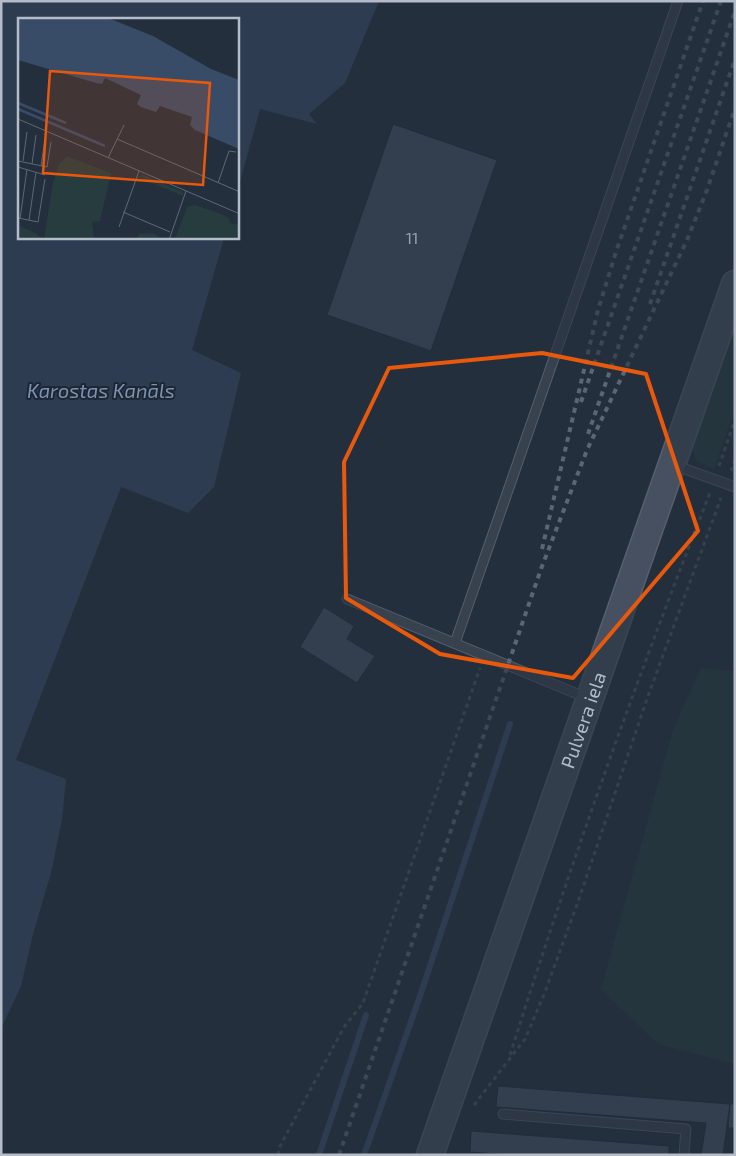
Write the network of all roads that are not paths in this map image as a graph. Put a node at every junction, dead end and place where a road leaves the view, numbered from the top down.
1 (678, 1) edge
2 (735, 284) edge
3 (672, 464) junction
4 (730, 485) edge
5 (347, 599) dead end
6 (455, 643) junction
7 (590, 699) junction
8 (503, 1114) dead end
9 (430, 1155) edge
10 (684, 1155) edge

1 - 6 lane
2 - 3 main road, Pulvera iela
3 - 4 lane
3 - 7 main road, Pulvera iela
5 - 6 lane
6 - 7 lane
7 - 9 main road, Pulvera iela
8 - 10 lane

